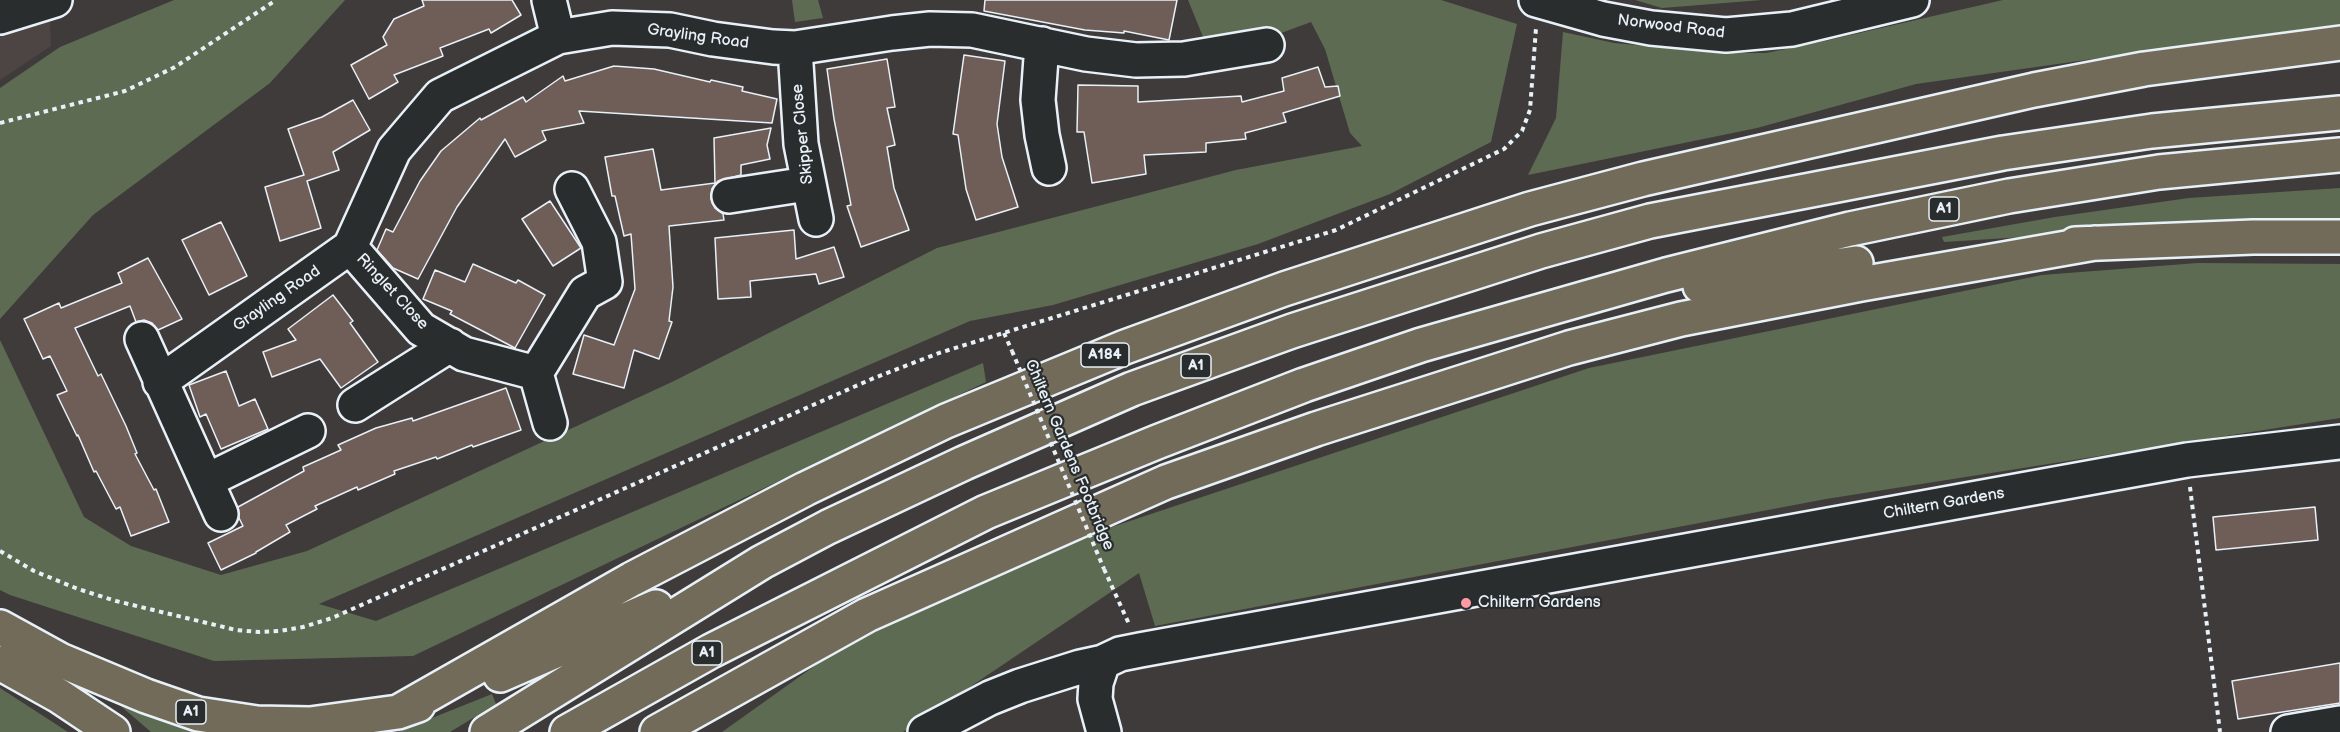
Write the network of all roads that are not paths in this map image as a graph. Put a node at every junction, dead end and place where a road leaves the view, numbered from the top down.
1 (55, 0) edge
2 (549, 0) edge
3 (1537, 0) edge
4 (1912, 0) edge
5 (0, 17) edge
6 (558, 37) junction
7 (2340, 43) edge
8 (1042, 44) junction
9 (1267, 45) dead end
10 (795, 48) junction
11 (2340, 113) edge
12 (1864, 129) junction
13 (2340, 155) edge
14 (1049, 168) dead end
15 (807, 184) junction
16 (572, 189) dead end
17 (729, 195) dead end
18 (816, 219) dead end
19 (1650, 221) junction
20 (2340, 237) edge
21 (2095, 243) junction
22 (350, 247) junction
23 (1555, 306) junction
24 (142, 339) dead end
25 (450, 345) junction
26 (536, 373) junction
27 (160, 382) junction
28 (355, 405) dead end
29 (550, 423) dead end
30 (308, 432) dead end
31 (2340, 442) edge
32 (206, 481) junction
33 (221, 514) dead end
34 (762, 562) junction
35 (850, 580) junction
36 (0, 627) edge
37 (1103, 662) junction
38 (0, 663) edge
39 (398, 712) junction
40 (2340, 723) edge
41 (113, 732) edge
42 (487, 732) edge
43 (567, 732) edge
44 (655, 732) edge
45 (925, 732) edge
46 (1104, 732) edge
47 (2288, 732) edge

1 - 5 street
2 - 6 street
3 - 4 street, Norwood Road
6 - 10 street, Grayling Road
6 - 22 street, Grayling Road
7 - 12 highway, A1
8 - 9 street, Grayling Road
8 - 10 street, Grayling Road
8 - 14 street
10 - 15 street, Skipper Close
11 - 19 highway, A1
12 - 19 highway, A1
12 - 39 highway, A184
13 - 23 highway, A1
15 - 17 street
15 - 18 street, Skipper Close
16 - 26 street
19 - 34 highway, A1
20 - 21 highway, A1
21 - 23 highway, A1
21 - 44 highway
22 - 25 street, Ringlet Close
22 - 27 street, Grayling Road
23 - 35 highway, A1
24 - 27 street
25 - 26 street, Ringlet Close
25 - 28 street
26 - 29 street
27 - 32 street
30 - 32 street
31 - 37 street, Chiltern Gardens
32 - 33 street
34 - 39 highway, A1
34 - 42 highway, A1
35 - 43 highway, A1
35 - 44 highway
36 - 39 highway, A1
37 - 45 street, Chiltern Gardens
37 - 46 street
38 - 41 highway
40 - 47 street

